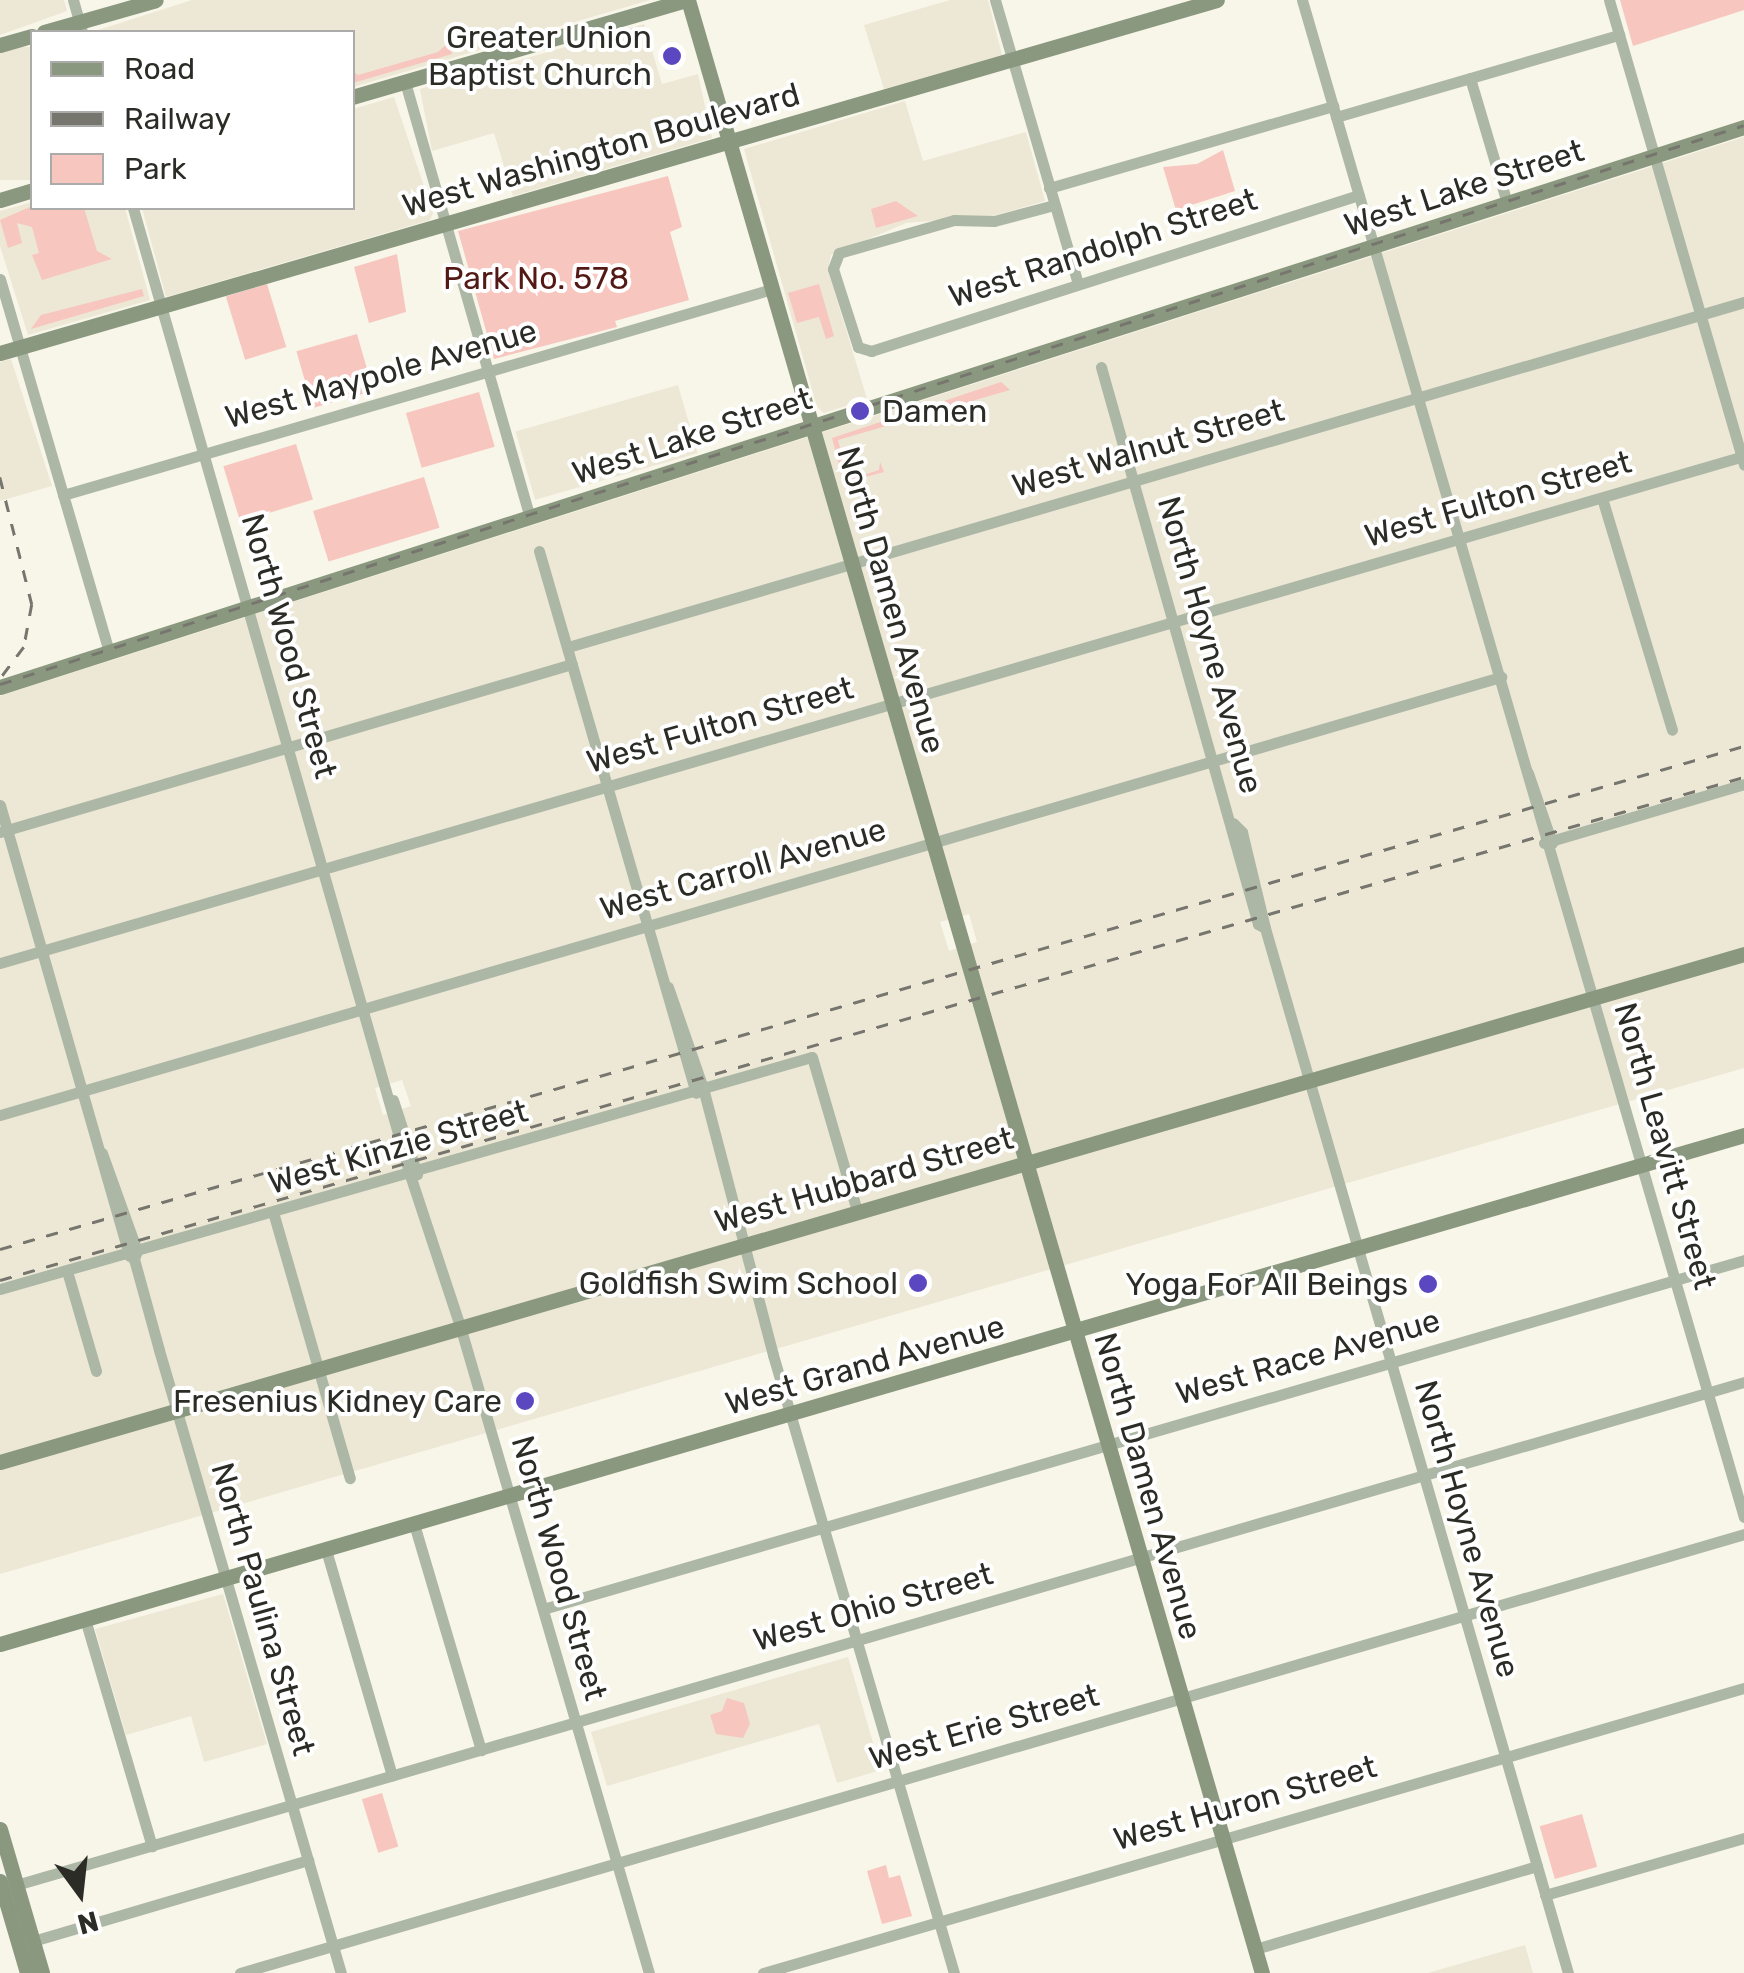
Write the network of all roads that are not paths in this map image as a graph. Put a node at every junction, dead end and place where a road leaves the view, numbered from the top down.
1 (73, 0) edge
2 (156, 0) edge
3 (686, 0) edge
4 (995, 0) edge
5 (1217, 0) edge
6 (1302, 0) edge
7 (1609, 0) edge
8 (80, 28) edge
9 (1619, 35) junction
10 (30, 37) edge
11 (0, 45) edge
12 (1012, 59) junction
13 (1470, 78) junction
14 (404, 82) junction
15 (355, 96) edge
16 (1335, 111) junction
17 (1744, 127) edge
18 (728, 141) junction
19 (1654, 156) junction
20 (1049, 188) junction
21 (30, 191) edge
22 (1359, 195) junction
23 (0, 200) edge
24 (1507, 204) junction
25 (1054, 205) junction
26 (133, 210) edge
27 (446, 224) junction
28 (1374, 246) junction
29 (0, 279) edge
30 (1078, 284) junction
31 (772, 289) junction
32 (1744, 302) edge
33 (161, 306) junction
34 (1700, 314) junction
35 (20, 347) junction
36 (0, 353) edge
37 (1101, 366) dead end
38 (488, 372) junction
39 (1418, 397) junction
40 (811, 426) junction
41 (205, 454) junction
42 (1743, 459) edge
43 (1134, 481) junction
44 (63, 496) junction
45 (1602, 498) junction
46 (530, 517) junction
47 (1460, 539) junction
48 (539, 552) dead end
49 (851, 564) junction
50 (249, 607) junction
51 (1175, 622) junction
52 (568, 647) junction
53 (109, 652) junction
54 (572, 664) junction
55 (1501, 677) junction
56 (0, 686) edge
57 (892, 704) junction
58 (1672, 730) dead end
59 (289, 744) junction
60 (1215, 760) junction
61 (1744, 784) edge
62 (609, 786) junction
63 (0, 805) edge
64 (3, 830) edge
65 (933, 842) junction
66 (1549, 844) junction
67 (326, 868) junction
68 (650, 925) junction
69 (43, 950) junction
70 (1744, 954) edge
71 (0, 963) edge
72 (1593, 997) junction
73 (366, 1008) junction
74 (1308, 1080) junction
75 (84, 1090) junction
76 (698, 1091) junction
77 (0, 1115) edge
78 (1744, 1136) edge
79 (1025, 1162) junction
80 (1642, 1166) junction
81 (415, 1173) junction
82 (857, 1211) junction
83 (273, 1212) junction
84 (742, 1244) junction
85 (1357, 1250) junction
86 (132, 1254) junction
87 (1744, 1260) edge
88 (67, 1271) junction
89 (1675, 1280) junction
90 (0, 1289) edge
91 (460, 1326) junction
92 (1075, 1332) junction
93 (1390, 1362) junction
94 (318, 1367) junction
95 (96, 1372) dead end
96 (1744, 1382) edge
97 (1708, 1392) junction
98 (177, 1409) junction
99 (790, 1416) junction
100 (1108, 1444) junction
101 (0, 1460) edge
102 (1422, 1476) junction
103 (350, 1478) dead end
104 (510, 1497) junction
105 (1744, 1518) edge
106 (414, 1524) junction
107 (823, 1527) junction
108 (1744, 1534) edge
109 (326, 1550) junction
110 (1141, 1558) junction
111 (226, 1579) junction
112 (543, 1609) junction
113 (1464, 1616) junction
114 (85, 1619) junction
115 (856, 1641) junction
116 (0, 1644) edge
117 (1744, 1688) edge
118 (1182, 1698) junction
119 (576, 1723) junction
120 (481, 1750) junction
121 (1504, 1756) junction
122 (392, 1776) junction
123 (898, 1781) junction
124 (292, 1806) junction
125 (0, 1830) edge
126 (1744, 1838) edge
127 (1223, 1839) junction
128 (152, 1846) junction
129 (308, 1860) junction
130 (616, 1863) junction
131 (1536, 1866) junction
132 (5, 1887) edge
133 (1545, 1895) junction
134 (939, 1922) junction
135 (33, 1941) junction
136 (333, 1946) junction
137 (1255, 1949) junction
138 (27, 1973) edge
139 (42, 1973) edge
140 (240, 1973) edge
141 (341, 1973) edge
142 (649, 1973) edge
143 (763, 1973) edge
144 (954, 1973) edge
145 (1262, 1973) edge
146 (1568, 1973) edge

1 - 8 street
2 - 8 main road
3 - 14 main road
3 - 18 main road, North Damen Avenue
4 - 12 street
5 - 12 main road, West Washington Boulevard
6 - 16 street, North Leavitt Street
7 - 9 street
9 - 13 street
9 - 19 street
10 - 11 main road
12 - 18 main road, West Washington Boulevard
12 - 20 street
13 - 16 street
13 - 24 street
14 - 15 main road
14 - 27 street
16 - 20 street
16 - 22 street, North Leavitt Street
17 - 19 main road, West Lake Street
18 - 27 main road, West Washington Boulevard
18 - 31 main road, North Damen Avenue
19 - 24 main road, West Lake Street
19 - 34 street
20 - 25 street
21 - 23 main road
22 - 28 street, North Leavitt Street
22 - 30 street, West Randolph Street
24 - 28 main road, West Lake Street
25 - 30 street
25 - 30 street, West Randolph Street
26 - 33 street, North Wood Street
27 - 33 main road, West Washington Boulevard
27 - 38 street
28 - 39 street, North Leavitt Street
28 - 40 main road, West Lake Street
29 - 35 street
31 - 38 street, West Maypole Avenue
31 - 40 main road, North Damen Avenue
32 - 34 street, West Walnut Street
33 - 35 main road, West Washington Boulevard
33 - 41 street, North Wood Street
34 - 39 street, West Walnut Street
34 - 42 street
35 - 36 main road, West Washington Boulevard
35 - 44 street
37 - 43 street, North Hoyne Avenue
38 - 41 street, West Maypole Avenue
38 - 46 street
39 - 43 street, West Walnut Street
39 - 47 street, North Leavitt Street
40 - 46 main road, West Lake Street
40 - 49 main road, North Damen Avenue
41 - 44 street, West Maypole Avenue
41 - 50 street, North Wood Street
42 - 45 street, West Fulton Street
43 - 49 street, West Walnut Street
43 - 51 street, North Hoyne Avenue
44 - 53 street
45 - 47 street, West Fulton Street
45 - 58 street
46 - 50 main road, West Lake Street
47 - 51 street, West Fulton Street
47 - 55 street, North Leavitt Street
48 - 52 street
49 - 52 street, West Walnut Street
49 - 57 main road, North Damen Avenue
50 - 53 main road, West Lake Street
50 - 59 street, North Wood Street
51 - 57 street, West Fulton Street
51 - 60 street, North Hoyne Avenue
52 - 54 street
53 - 56 main road, West Lake Street
54 - 59 street
54 - 62 street
55 - 60 street, West Carroll Avenue
55 - 66 street, North Leavitt Street
57 - 62 street, West Fulton Street
57 - 65 main road, North Damen Avenue
59 - 64 street
59 - 67 street, North Wood Street
60 - 65 street, West Carroll Avenue
60 - 74 street, North Hoyne Avenue
61 - 66 street
62 - 67 street, West Fulton Street
62 - 68 street
63 - 64 street, North Paulina Street
64 - 69 street, North Paulina Street
65 - 68 street, West Carroll Avenue
65 - 79 main road, North Damen Avenue
66 - 72 street, North Leavitt Street
67 - 69 street, West Fulton Street
67 - 73 street, North Wood Street
68 - 73 street, West Carroll Avenue
68 - 76 street
69 - 71 street, West Fulton Street
69 - 75 street, North Paulina Street
70 - 72 main road, West Hubbard Street
72 - 74 main road, West Hubbard Street
72 - 80 street, North Leavitt Street
73 - 75 street, West Carroll Avenue
73 - 81 street, North Wood Street
74 - 79 main road, West Hubbard Street
74 - 85 street, North Hoyne Avenue
75 - 77 street, West Carroll Avenue
75 - 86 street, North Paulina Street
76 - 81 street, West Kinzie Street
76 - 82 street, West Kinzie Street
76 - 84 street
78 - 80 main road, West Grand Avenue
79 - 82 main road, West Hubbard Street
79 - 92 main road, North Damen Avenue
80 - 85 main road, West Grand Avenue
80 - 89 street, North Leavitt Street
81 - 83 street, West Kinzie Street
81 - 91 street, North Wood Street
82 - 84 main road, West Hubbard Street
83 - 86 street, West Kinzie Street
83 - 94 street
84 - 91 main road, West Hubbard Street
84 - 99 street
85 - 92 main road, West Grand Avenue
85 - 93 street, North Hoyne Avenue
86 - 88 street, West Kinzie Street
86 - 98 street, North Paulina Street
87 - 89 street, West Race Avenue
88 - 90 street, West Kinzie Street
88 - 95 street
89 - 93 street, West Race Avenue
89 - 97 street, North Leavitt Street
91 - 94 main road, West Hubbard Street
91 - 104 street, North Wood Street
92 - 99 main road, West Grand Avenue
92 - 100 main road, North Damen Avenue
93 - 100 street, West Race Avenue
93 - 102 street, North Hoyne Avenue
94 - 98 main road, West Hubbard Street
94 - 103 street
96 - 97 street, West Ohio Street
97 - 102 street, West Ohio Street
97 - 105 street, North Leavitt Street
98 - 101 main road, West Hubbard Street
98 - 111 street, North Paulina Street
99 - 104 main road, West Grand Avenue
99 - 107 street
100 - 107 street, West Race Avenue
100 - 110 main road, North Damen Avenue
102 - 110 street, West Ohio Street
102 - 113 street, North Hoyne Avenue
104 - 106 main road, West Grand Avenue
104 - 112 street, North Wood Street
106 - 109 main road, West Grand Avenue
106 - 120 street
107 - 112 street, West Race Avenue
107 - 115 street
108 - 113 street, West Erie Street
109 - 111 main road, West Grand Avenue
109 - 122 street
110 - 115 street, West Ohio Street
110 - 118 main road, North Damen Avenue
111 - 114 main road, West Grand Avenue
111 - 124 street, North Paulina Street
112 - 119 street, North Wood Street
113 - 118 street, West Erie Street
113 - 121 street, North Hoyne Avenue
114 - 116 main road, West Grand Avenue
114 - 128 street
115 - 119 street, West Ohio Street
115 - 123 street
117 - 121 street, West Huron Street
118 - 123 street, West Erie Street
118 - 127 main road, North Damen Avenue
119 - 120 street, West Ohio Street
119 - 130 street, North Wood Street
120 - 122 street, West Ohio Street
121 - 127 street, West Huron Street
121 - 131 street, North Hoyne Avenue
122 - 124 street, West Ohio Street
123 - 130 street, West Erie Street
123 - 134 street
124 - 128 street, West Ohio Street
124 - 129 street, North Paulina Street
125 - 132 main road
126 - 133 street
127 - 134 street, West Huron Street
127 - 137 main road, North Damen Avenue
128 - 132 street, West Ohio Street
129 - 135 street
129 - 136 street, North Paulina Street
130 - 136 street, West Erie Street
130 - 142 street, North Wood Street
131 - 133 street, North Hoyne Avenue
131 - 137 street
132 - 135 main road
132 - 138 main road
133 - 146 street, North Hoyne Avenue
134 - 143 street, West Huron Street
134 - 144 street
135 - 139 main road
136 - 140 street, West Erie Street
136 - 141 street, North Paulina Street
137 - 145 main road, North Damen Avenue

